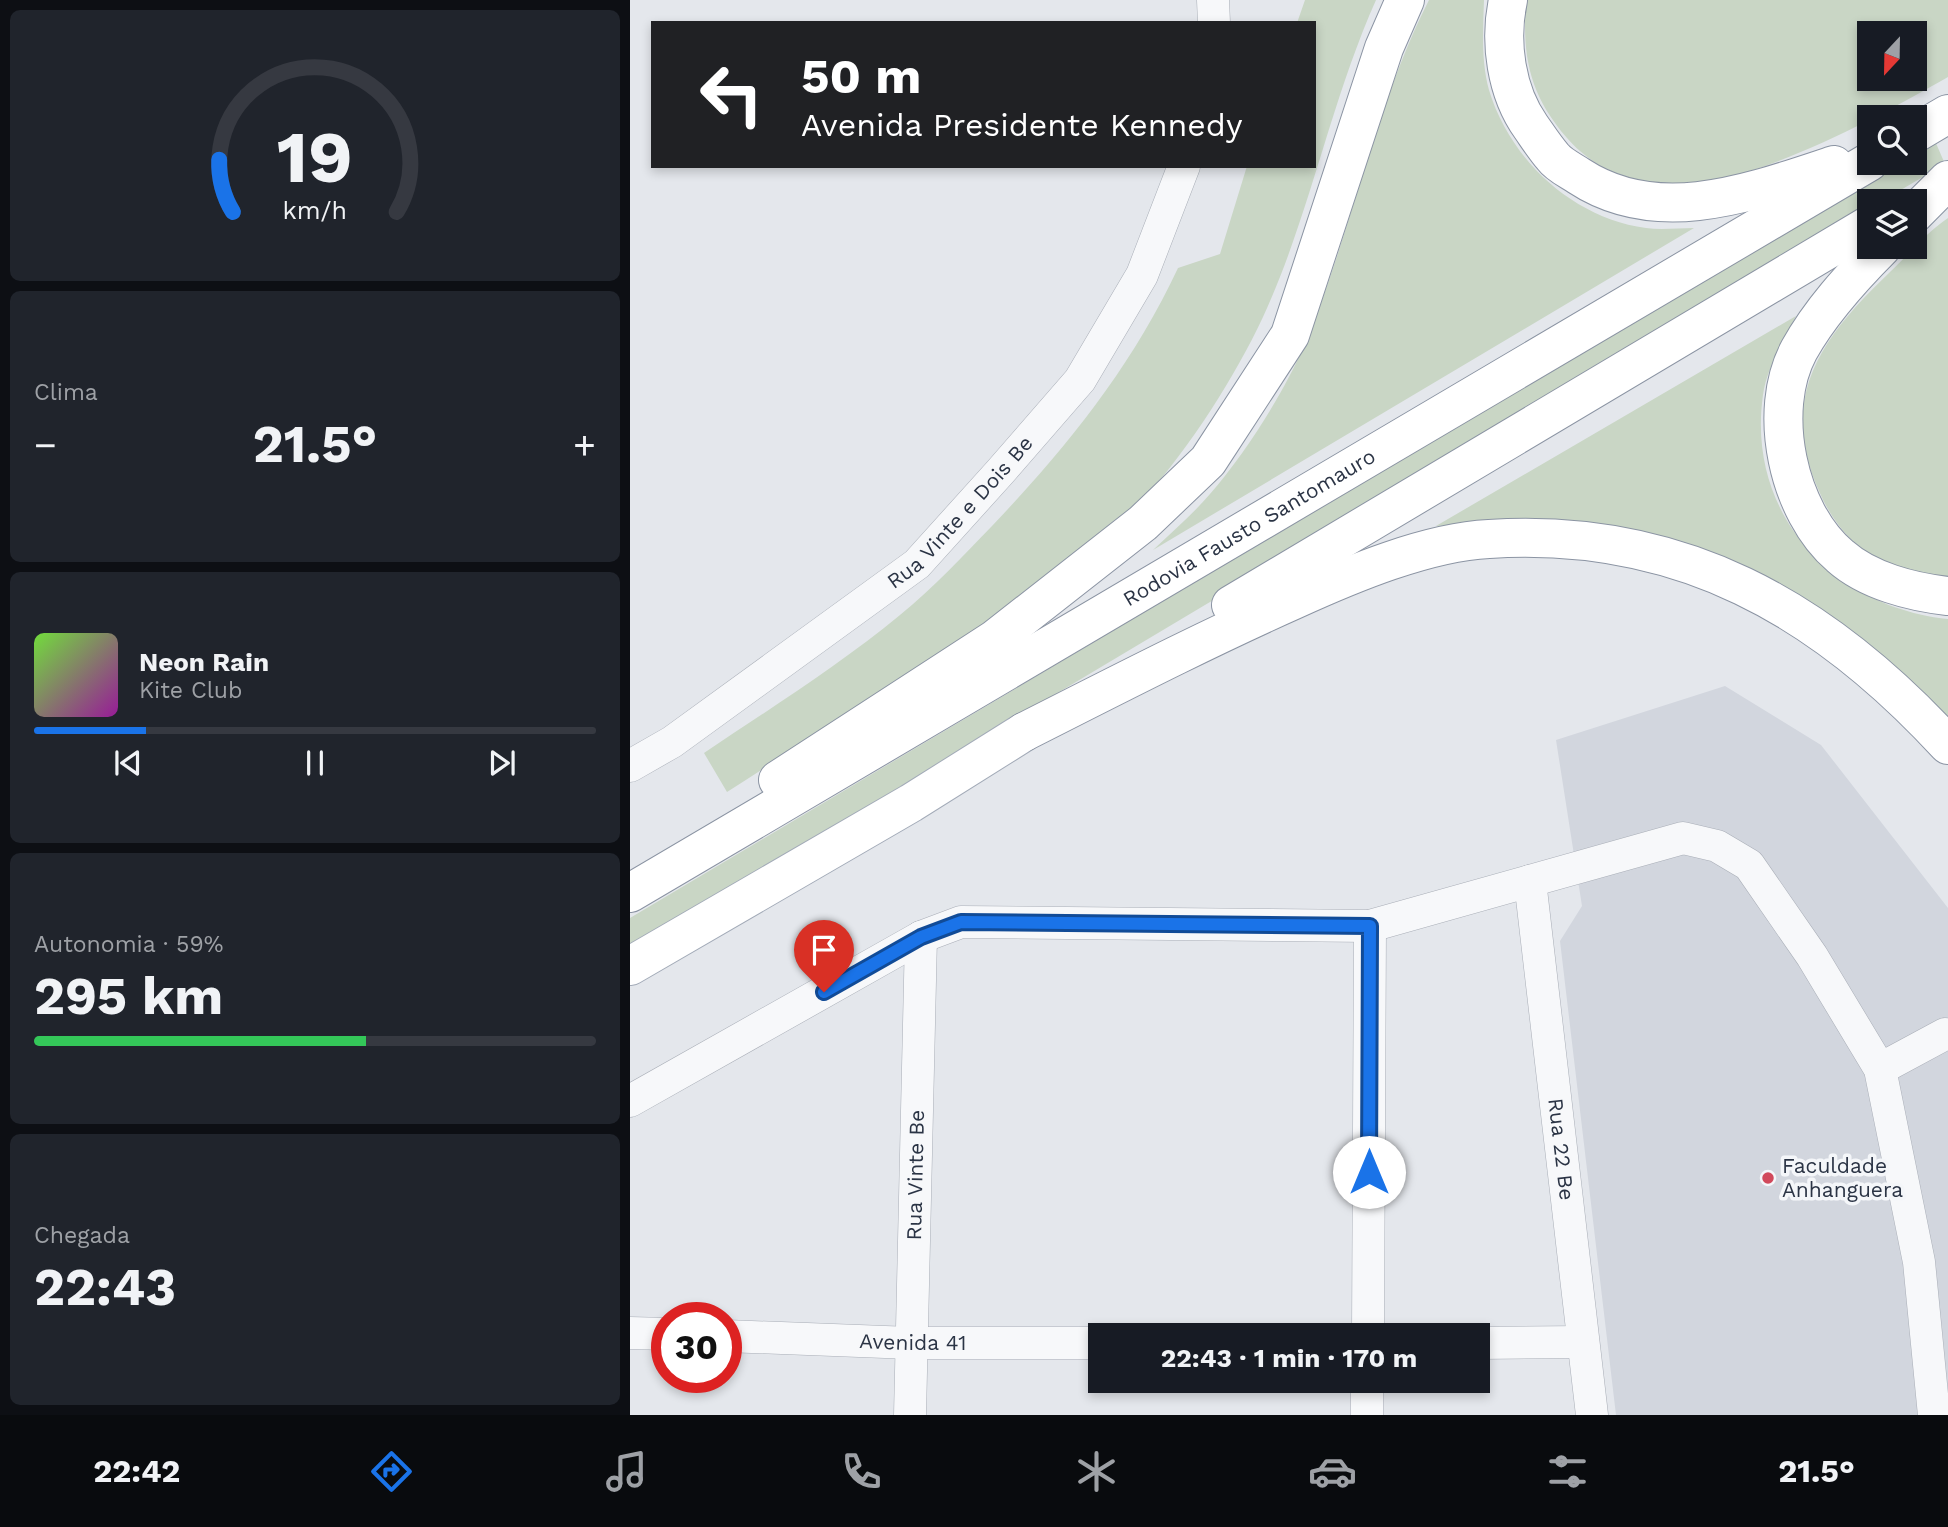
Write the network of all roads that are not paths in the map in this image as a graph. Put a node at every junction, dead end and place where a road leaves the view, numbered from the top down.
1 (1213, 0) edge
2 (1405, 0) edge
3 (1508, 0) edge
4 (1214, 21) edge
5 (1948, 114) edge
6 (1927, 126) edge
7 (1857, 157) edge
8 (1183, 168) edge
9 (1857, 169) edge
10 (1948, 179) edge
11 (1927, 191) edge
12 (1927, 201) edge
13 (1857, 232) edge
14 (1870, 259) edge
15 (1948, 596) edge
16 (1024, 733) junction
17 (1948, 745) edge
18 (630, 766) edge
19 (1530, 881) junction
20 (630, 883) edge
21 (630, 893) edge
22 (1370, 926) junction
23 (921, 937) junction
24 (630, 966) edge
25 (1945, 1034) dead end
26 (1880, 1069) junction
27 (630, 1101) edge
28 (1368, 1323) edge
29 (630, 1333) edge
30 (651, 1334) edge
31 (742, 1337) edge
32 (1583, 1342) junction
33 (911, 1343) junction
34 (1088, 1343) edge
35 (1490, 1343) edge
36 (1367, 1393) edge
37 (910, 1415) edge
38 (1367, 1415) edge
39 (1592, 1415) edge
40 (1934, 1415) edge

1 - 4 street
2 - 20 main road
3 - 7 main road
5 - 6 main road
8 - 18 street, Rua Vinte e Dois Be
9 - 21 main road, Rodovia Fausto Santomauro
10 - 11 main road
10 - 12 main road
13 - 16 main road
14 - 15 main road
16 - 17 main road
16 - 24 main road
19 - 22 street
19 - 26 street
19 - 32 street, Rua 22 Be
22 - 23 street
22 - 28 street
23 - 27 street
23 - 33 street, Rua Vinte Be
25 - 26 street
26 - 40 street
29 - 30 street
31 - 33 street, Avenida 41
32 - 35 street
32 - 39 street, Rua 22 Be
33 - 34 street, Avenida 41
33 - 37 street, Rua Vinte Be
36 - 38 street

